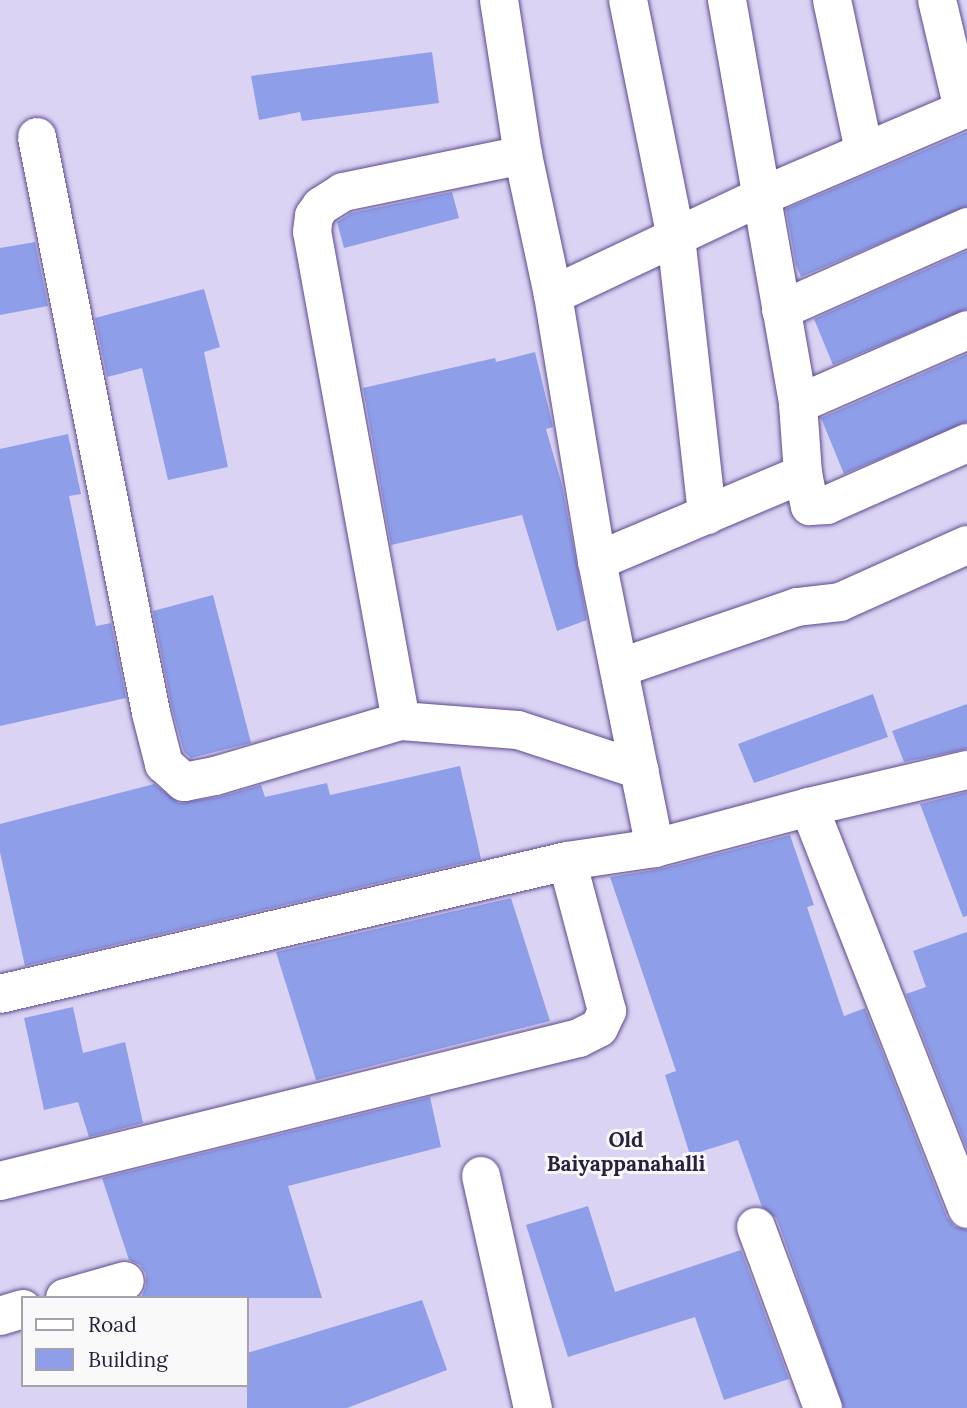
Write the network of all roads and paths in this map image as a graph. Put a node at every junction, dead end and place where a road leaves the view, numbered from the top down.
1 (499, 0) edge
2 (628, 0) edge
3 (727, 0) edge
4 (832, 0) edge
5 (937, 0) edge
6 (965, 109) edge
7 (37, 137) dead end
8 (864, 151) junction
9 (523, 155) junction
10 (762, 196) junction
11 (967, 228) edge
12 (676, 237) junction
13 (553, 295) junction
14 (781, 310) junction
15 (967, 330) edge
16 (798, 404) junction
17 (967, 443) edge
18 (803, 474) junction
19 (707, 515) junction
20 (967, 545) edge
21 (597, 561) junction
22 (619, 668) junction
23 (401, 721) junction
24 (640, 770) junction
25 (967, 770) edge
26 (809, 807) junction
27 (655, 848) junction
28 (567, 861) junction
29 (0, 994) edge
30 (481, 1176) dead end
31 (0, 1181) edge
32 (967, 1209) edge
33 (756, 1227) dead end
34 (125, 1281) dead end
35 (72, 1296) edge
36 (21, 1311) edge
37 (0, 1316) edge
38 (812, 1407) edge
39 (533, 1408) edge

1 - 9 street
2 - 12 street
3 - 10 street
4 - 8 street
5 - 6 street
6 - 8 street
7 - 23 street
8 - 10 street
9 - 13 street
9 - 23 street
10 - 12 street
10 - 14 street
11 - 14 street
12 - 13 street
12 - 19 street
13 - 21 street
14 - 16 street
15 - 16 street
16 - 18 street
17 - 18 street
18 - 19 street
19 - 21 street
20 - 22 street
21 - 22 street
22 - 24 street
23 - 24 street
24 - 27 street
25 - 26 street
26 - 27 street
26 - 32 street
27 - 28 street
28 - 29 street
28 - 31 street
30 - 39 street
33 - 38 street
34 - 35 street
36 - 37 street

